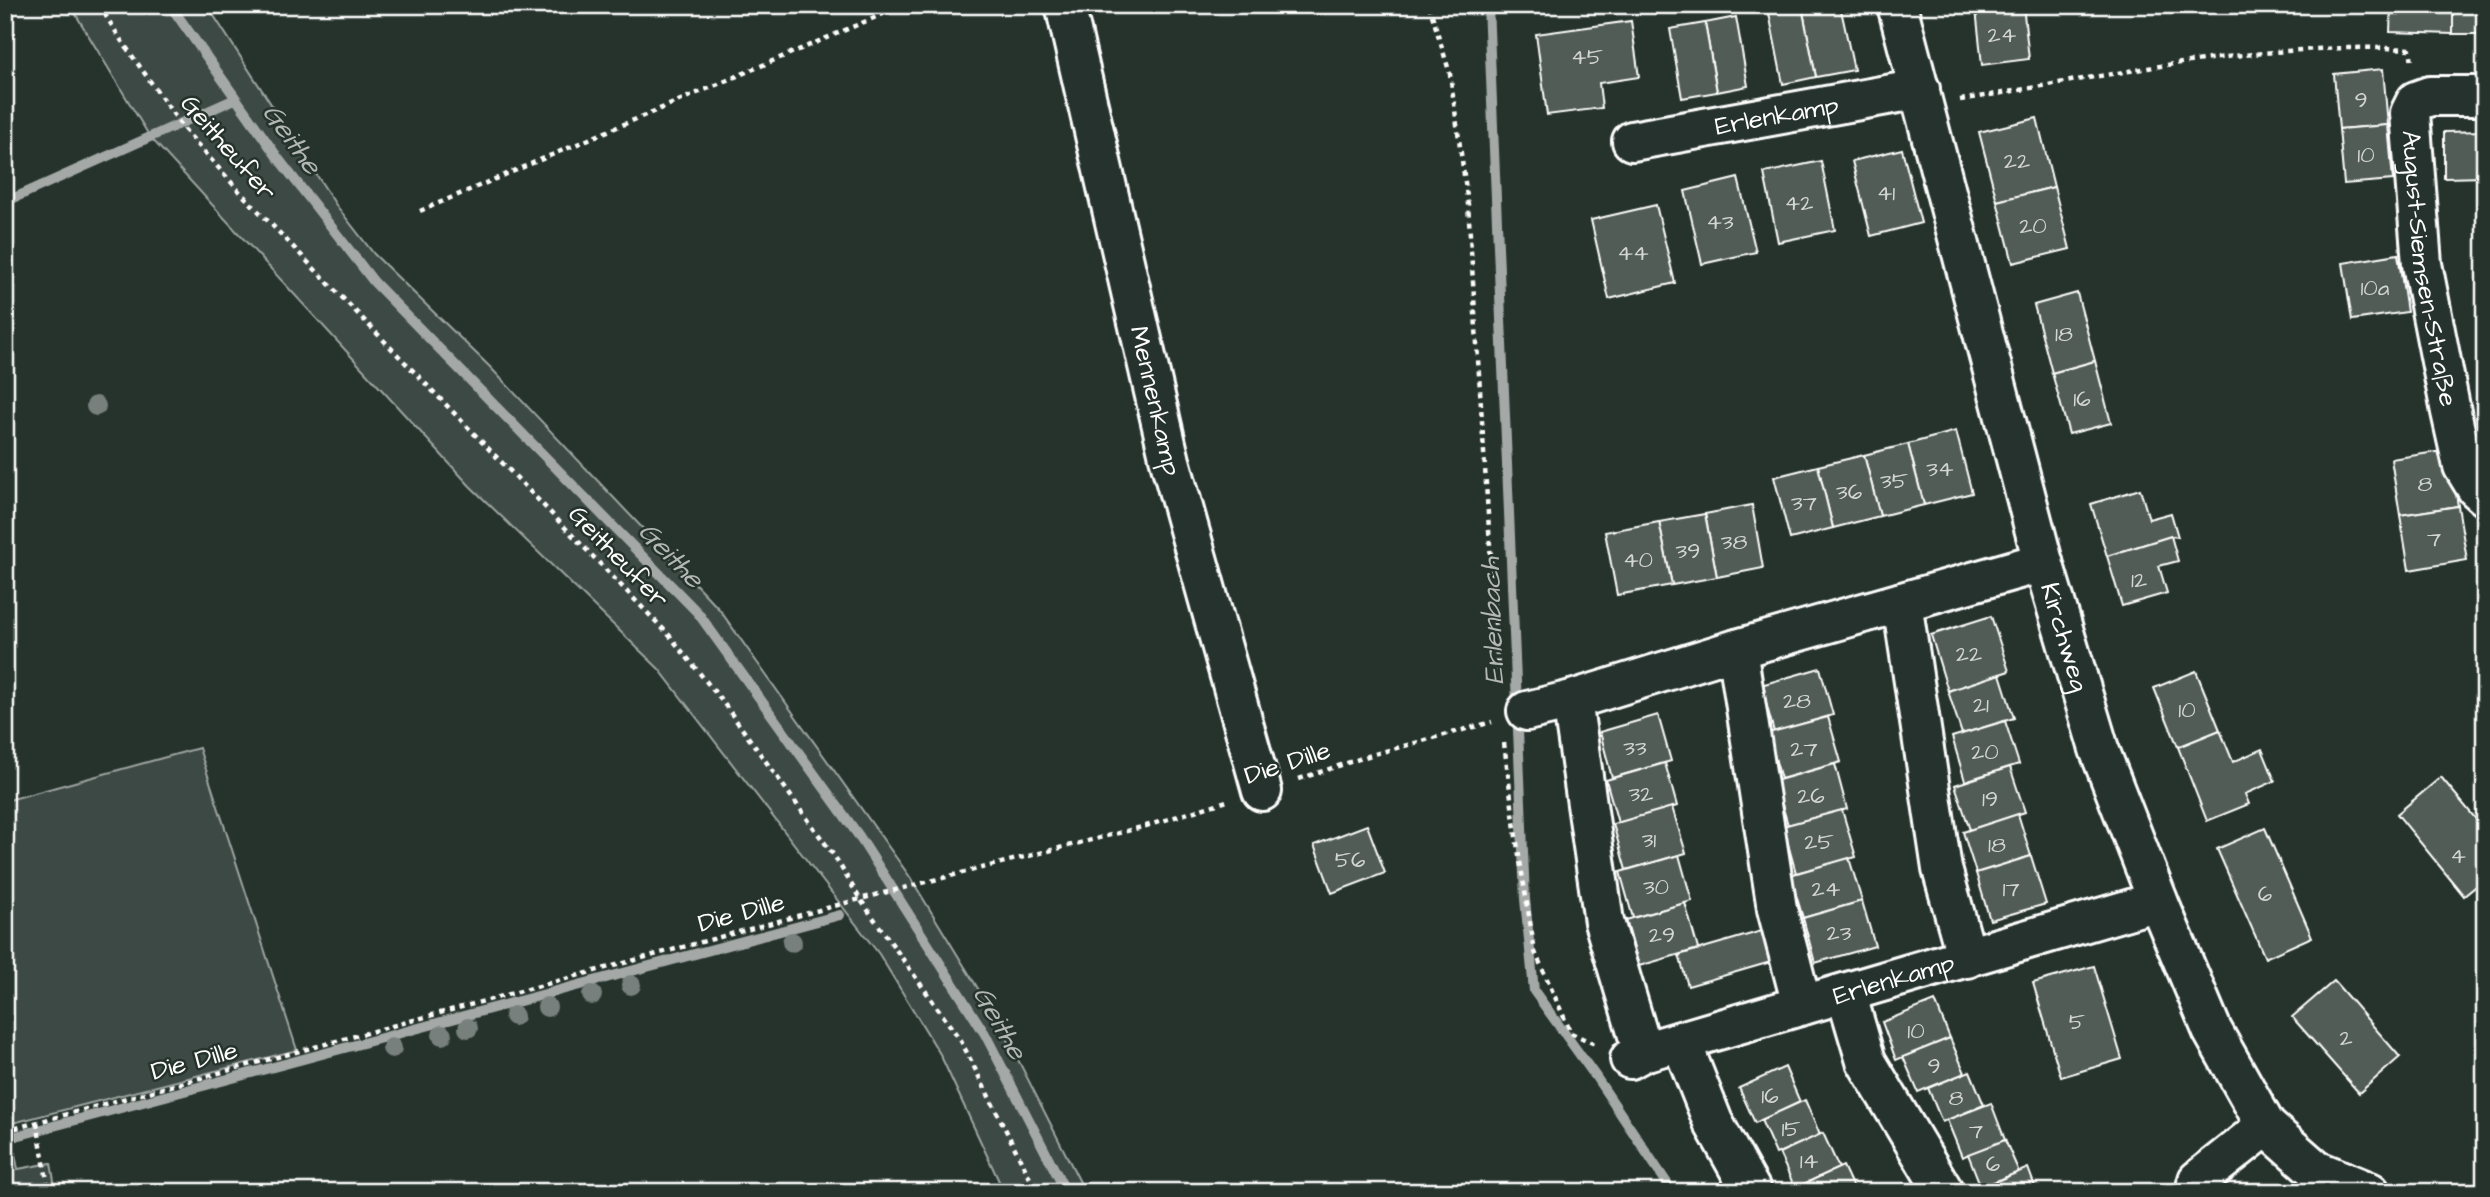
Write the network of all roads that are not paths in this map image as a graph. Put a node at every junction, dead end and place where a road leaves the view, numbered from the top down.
1 (1065, 5) edge
2 (1897, 5) edge
3 (2485, 96) edge
4 (1923, 97) junction
5 (1632, 141) dead end
6 (2485, 496) edge
7 (2043, 562) junction
8 (1902, 602) junction
9 (1737, 649) junction
10 (1572, 700) junction
11 (1509, 712) road end
12 (1262, 791) road end
13 (2158, 901) junction
14 (1967, 957) junction
15 (1846, 993) junction
16 (1802, 1005) junction
17 (1681, 1041) junction
18 (2266, 1126) junction
19 (1752, 1192) edge
20 (1944, 1192) edge
21 (2195, 1192) edge
22 (2371, 1192) edge

1 - 12 street, Mennenkamp
2 - 4 street, Kirchweg
3 - 6 street, August-Siemsen-Straße
4 - 5 street, Erlenkamp
4 - 7 street, Kirchweg
7 - 8 street
7 - 13 street, Kirchweg
8 - 9 street
8 - 14 street
9 - 10 street
9 - 16 street
10 - 11 street
10 - 17 street, Erlenkamp
13 - 14 street, Erlenkamp
13 - 18 street, Kirchweg
14 - 15 street, Erlenkamp
15 - 16 street, Erlenkamp
15 - 20 street
16 - 17 street, Erlenkamp
17 - 19 street
18 - 21 street
18 - 22 street, Kirchweg

